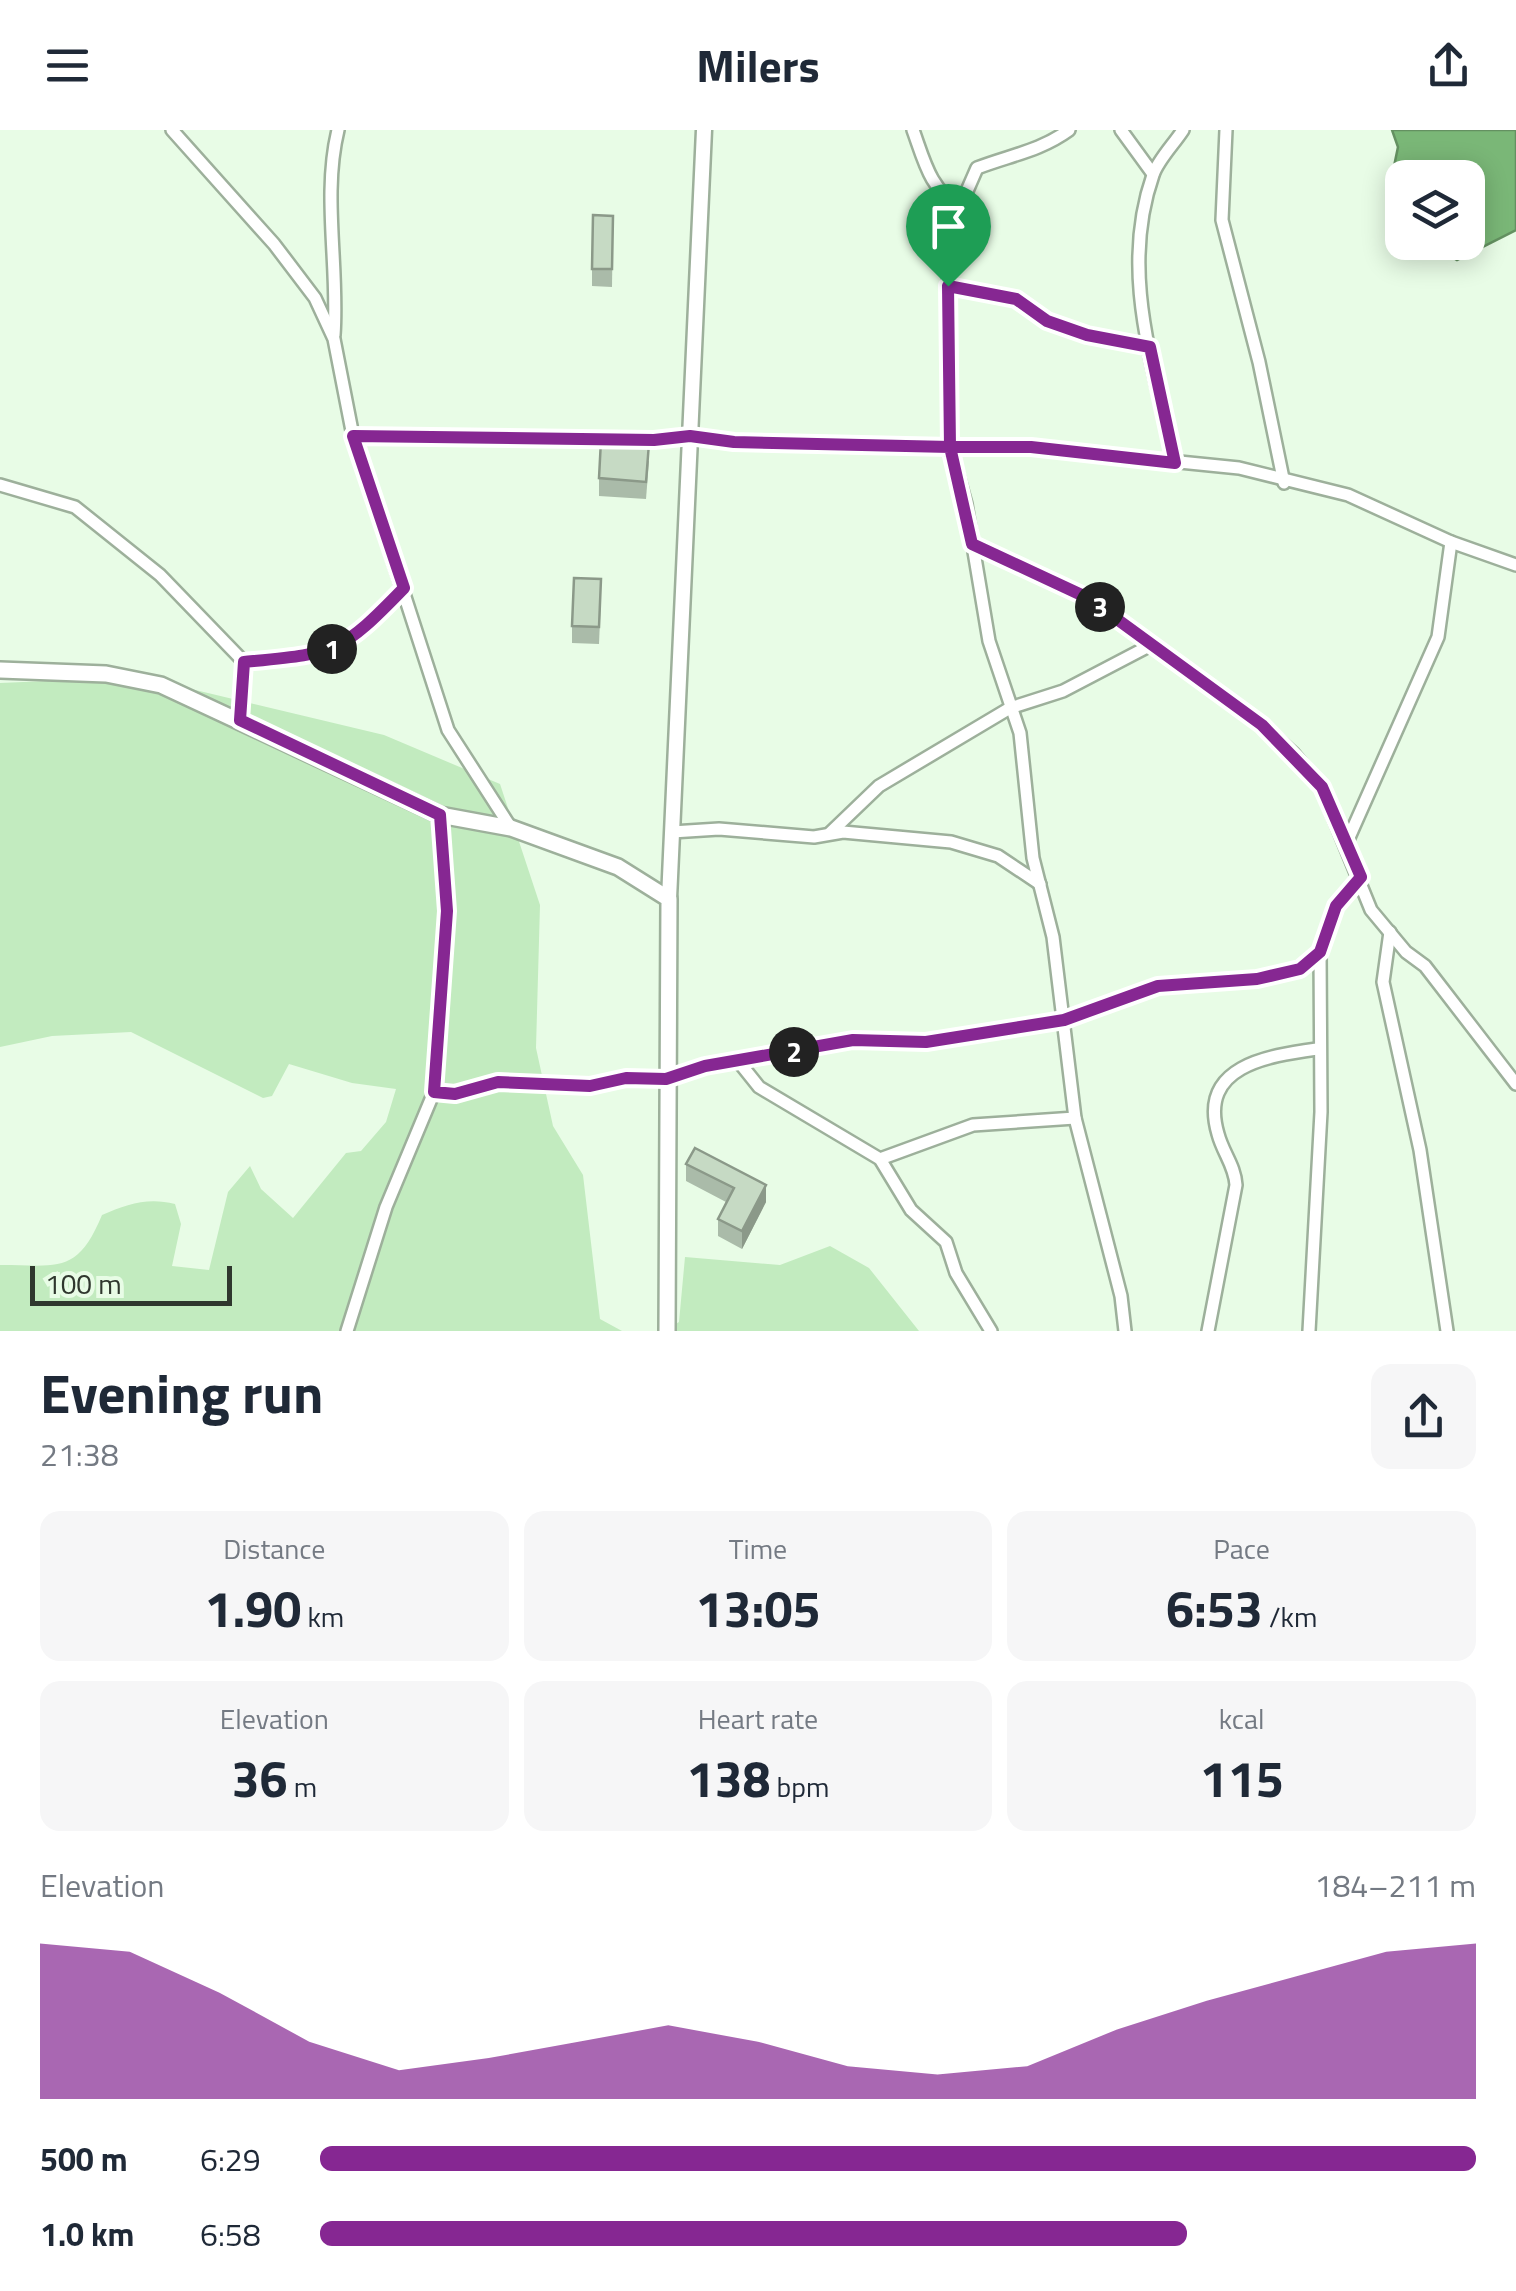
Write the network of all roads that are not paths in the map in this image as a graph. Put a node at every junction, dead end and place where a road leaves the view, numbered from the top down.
1 (172, 130) edge
2 (338, 130) edge
3 (704, 130) edge
4 (913, 130) edge
5 (1069, 130) edge
6 (1121, 130) edge
7 (1183, 130) edge
8 (1226, 130) edge
9 (1153, 174) junction
10 (960, 207) junction
11 (948, 286) junction
12 (334, 339) junction
13 (1150, 347) junction
14 (353, 436) junction
15 (690, 436) junction
16 (950, 447) junction
17 (1175, 463) junction
18 (1284, 483) junction
19 (0, 486) edge
20 (1450, 542) junction
21 (972, 544) junction
22 (1513, 561) edge
23 (404, 588) junction
24 (1151, 645) junction
25 (244, 662) junction
26 (0, 670) edge
27 (1010, 708) junction
28 (240, 720) junction
29 (440, 815) junction
30 (511, 828) junction
31 (672, 832) junction
32 (828, 835) junction
33 (1347, 842) junction
34 (1361, 877) junction
35 (1040, 884) junction
36 (669, 899) junction
37 (1390, 932) junction
38 (1320, 952) junction
39 (1064, 1020) junction
40 (1317, 1049) junction
41 (738, 1062) junction
42 (666, 1079) junction
43 (1516, 1084) edge
44 (434, 1092) junction
45 (1075, 1118) junction
46 (880, 1160) junction
47 (347, 1331) edge
48 (667, 1331) edge
49 (991, 1331) edge
50 (1125, 1331) edge
51 (1208, 1331) edge
52 (1309, 1331) edge
53 (1447, 1331) edge

1 - 12 street
2 - 12 street
3 - 15 street
4 - 10 street
5 - 10 street
6 - 9 street
7 - 9 street
8 - 18 street
9 - 13 street
10 - 11 street
11 - 13 street
11 - 16 street
12 - 14 street
13 - 17 street
14 - 15 street
14 - 23 street
15 - 16 street
15 - 31 street
16 - 17 street
16 - 21 street
17 - 18 street
18 - 20 street
19 - 25 street
20 - 22 street
20 - 33 street
21 - 24 street
21 - 27 street
23 - 25 street
23 - 30 street
24 - 27 street
24 - 33 street
25 - 28 street
26 - 28 main road
27 - 32 street
27 - 35 street
28 - 29 main road
29 - 30 main road
29 - 44 street
30 - 36 main road
31 - 32 street
31 - 36 street
32 - 35 street
33 - 34 street
34 - 37 street
34 - 38 street
35 - 39 street
36 - 42 main road
37 - 43 street
37 - 53 street
38 - 39 street
38 - 40 street
39 - 41 street
39 - 45 street
40 - 51 street
40 - 52 street
41 - 42 street
41 - 46 street
42 - 44 street
42 - 48 main road
44 - 47 street
45 - 46 street
45 - 50 street
46 - 49 street

